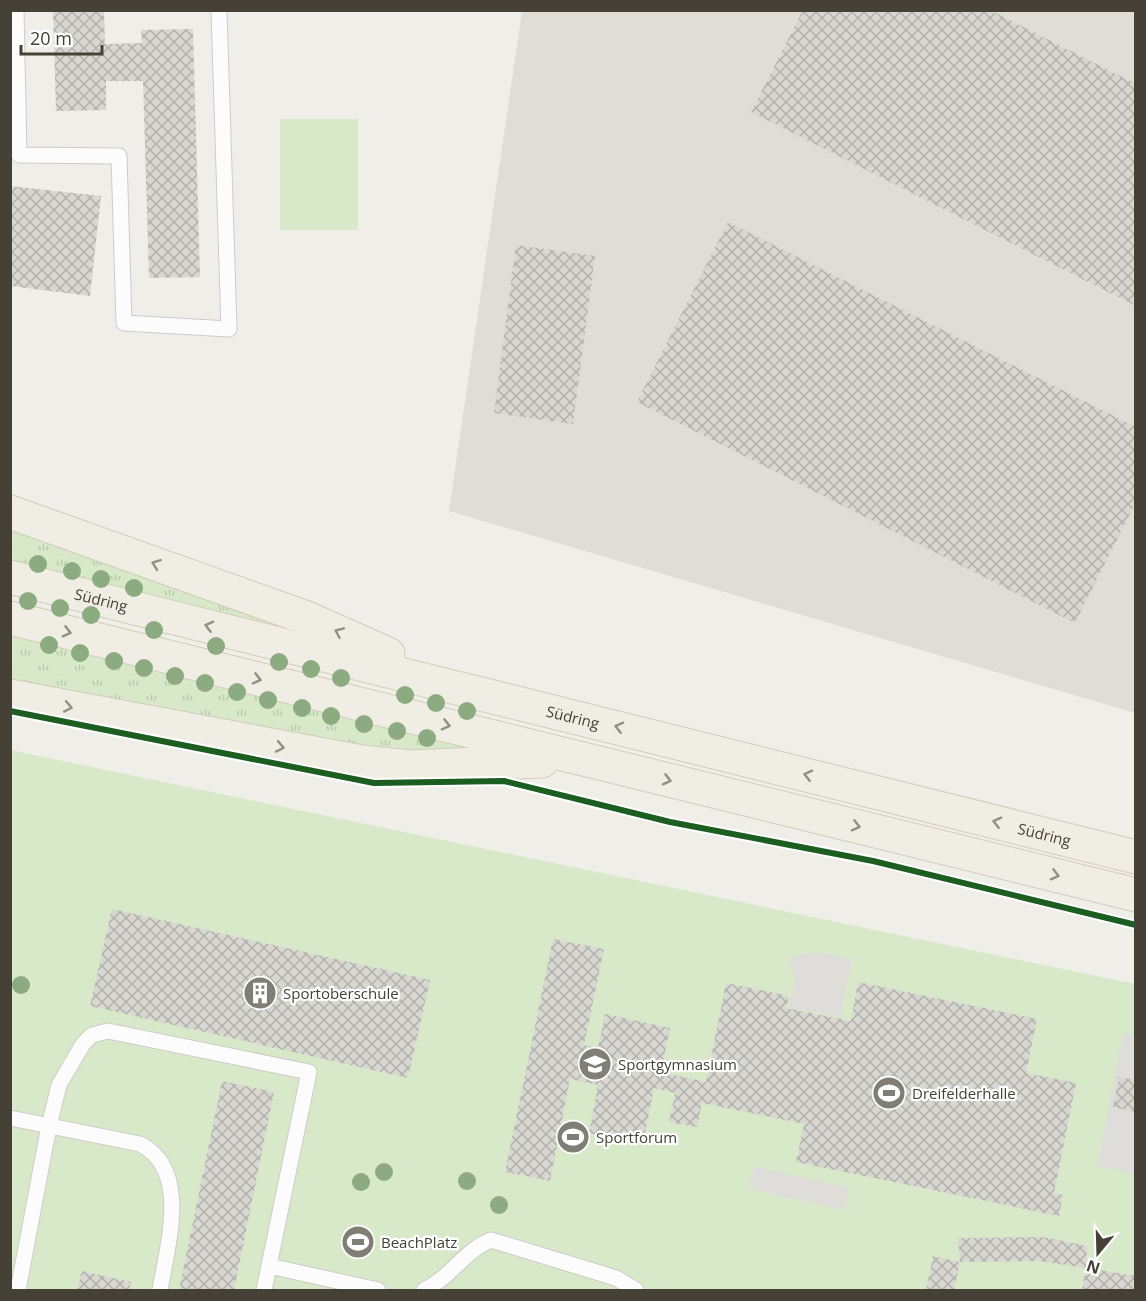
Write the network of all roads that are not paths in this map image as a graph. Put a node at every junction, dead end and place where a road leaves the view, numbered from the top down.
1 (16, 10) edge
2 (219, 10) edge
3 (10, 512) edge
4 (10, 577) edge
5 (10, 618) edge
6 (470, 689) junction
7 (10, 696) edge
8 (589, 761) junction
9 (1136, 857) edge
10 (1136, 895) edge
11 (10, 1118) edge
12 (49, 1126) junction
13 (268, 1266) junction
14 (18, 1290) edge
15 (160, 1290) edge
16 (264, 1290) edge
17 (378, 1290) edge
18 (424, 1290) edge
19 (636, 1290) edge

1 - 2 lane
6 -> 3 main road
6 -> 4 main road, Südring
5 -> 8 main road
9 -> 6 main road, Südring
7 -> 8 main road
8 -> 10 main road
11 - 12 lane
12 - 13 lane
12 - 14 lane
12 - 15 lane
13 - 16 lane
13 - 17 lane
18 - 19 lane

